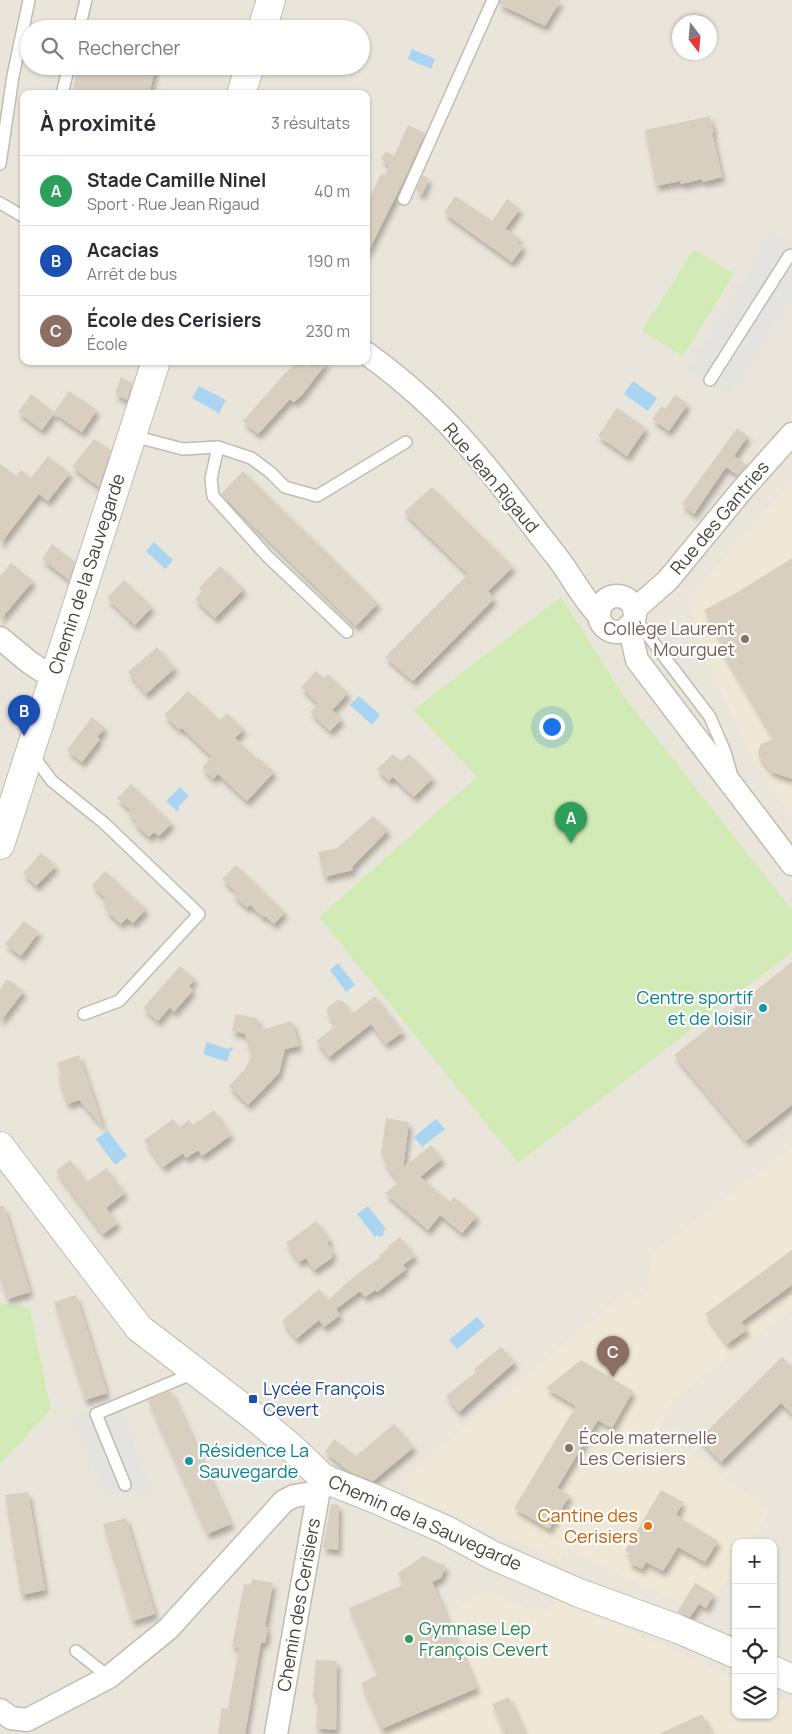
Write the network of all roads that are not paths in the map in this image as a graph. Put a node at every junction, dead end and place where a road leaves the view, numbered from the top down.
1 (29, 0) edge
2 (86, 0) edge
3 (271, 0) edge
4 (493, 0) edge
5 (25, 20) edge
6 (80, 20) edge
7 (265, 20) edge
8 (20, 46) edge
9 (67, 75) edge
10 (247, 75) edge
11 (63, 90) edge
12 (242, 90) edge
13 (0, 164) edge
14 (404, 199) dead end
15 (0, 203) edge
16 (20, 215) edge
17 (792, 255) edge
18 (370, 356) edge
19 (155, 365) edge
20 (710, 380) dead end
21 (792, 434) edge
22 (133, 436) junction
23 (406, 442) dead end
24 (218, 447) junction
25 (624, 613) junction
26 (347, 632) dead end
27 (0, 638) edge
28 (53, 678) junction
29 (30, 752) junction
30 (737, 791) junction
31 (0, 845) edge
32 (792, 864) edge
33 (84, 1014) dead end
34 (0, 1146) edge
35 (196, 1372) junction
36 (320, 1484) junction
37 (125, 1485) dead end
38 (76, 1652) dead end
39 (732, 1652) edge
40 (777, 1672) edge
41 (109, 1677) junction
42 (792, 1679) edge
43 (0, 1710) edge
44 (276, 1734) edge

1 - 5 lane
2 - 6 lane
3 - 7 street
4 - 14 lane
8 - 13 lane
9 - 11 lane
10 - 12 street
15 - 16 lane
17 - 20 lane
18 - 25 street, Rue Jean Rigaud
19 - 22 street, Chemin de la Sauvegarde
21 - 25 street, Rue des Gantries
22 - 24 lane
22 - 28 street, Chemin de la Sauvegarde
23 - 24 lane
24 - 26 lane
25 - 30 street, Rue Jean Rigaud
25 - 30 lane
27 - 28 street
28 - 29 street, Chemin de la Sauvegarde
29 - 31 street, Chemin de la Sauvegarde
29 - 33 lane
30 - 32 street, Rue Jean Rigaud
34 - 35 street, Chemin de la Sauvegarde
35 - 36 street, Chemin de la Sauvegarde
35 - 37 lane
36 - 39 street, Chemin de la Sauvegarde
36 - 41 street, Chemin de la Sauvegarde
36 - 44 street, Chemin des Cerisiers
38 - 41 lane
40 - 42 street
41 - 43 street, Chemin de la Sauvegarde

